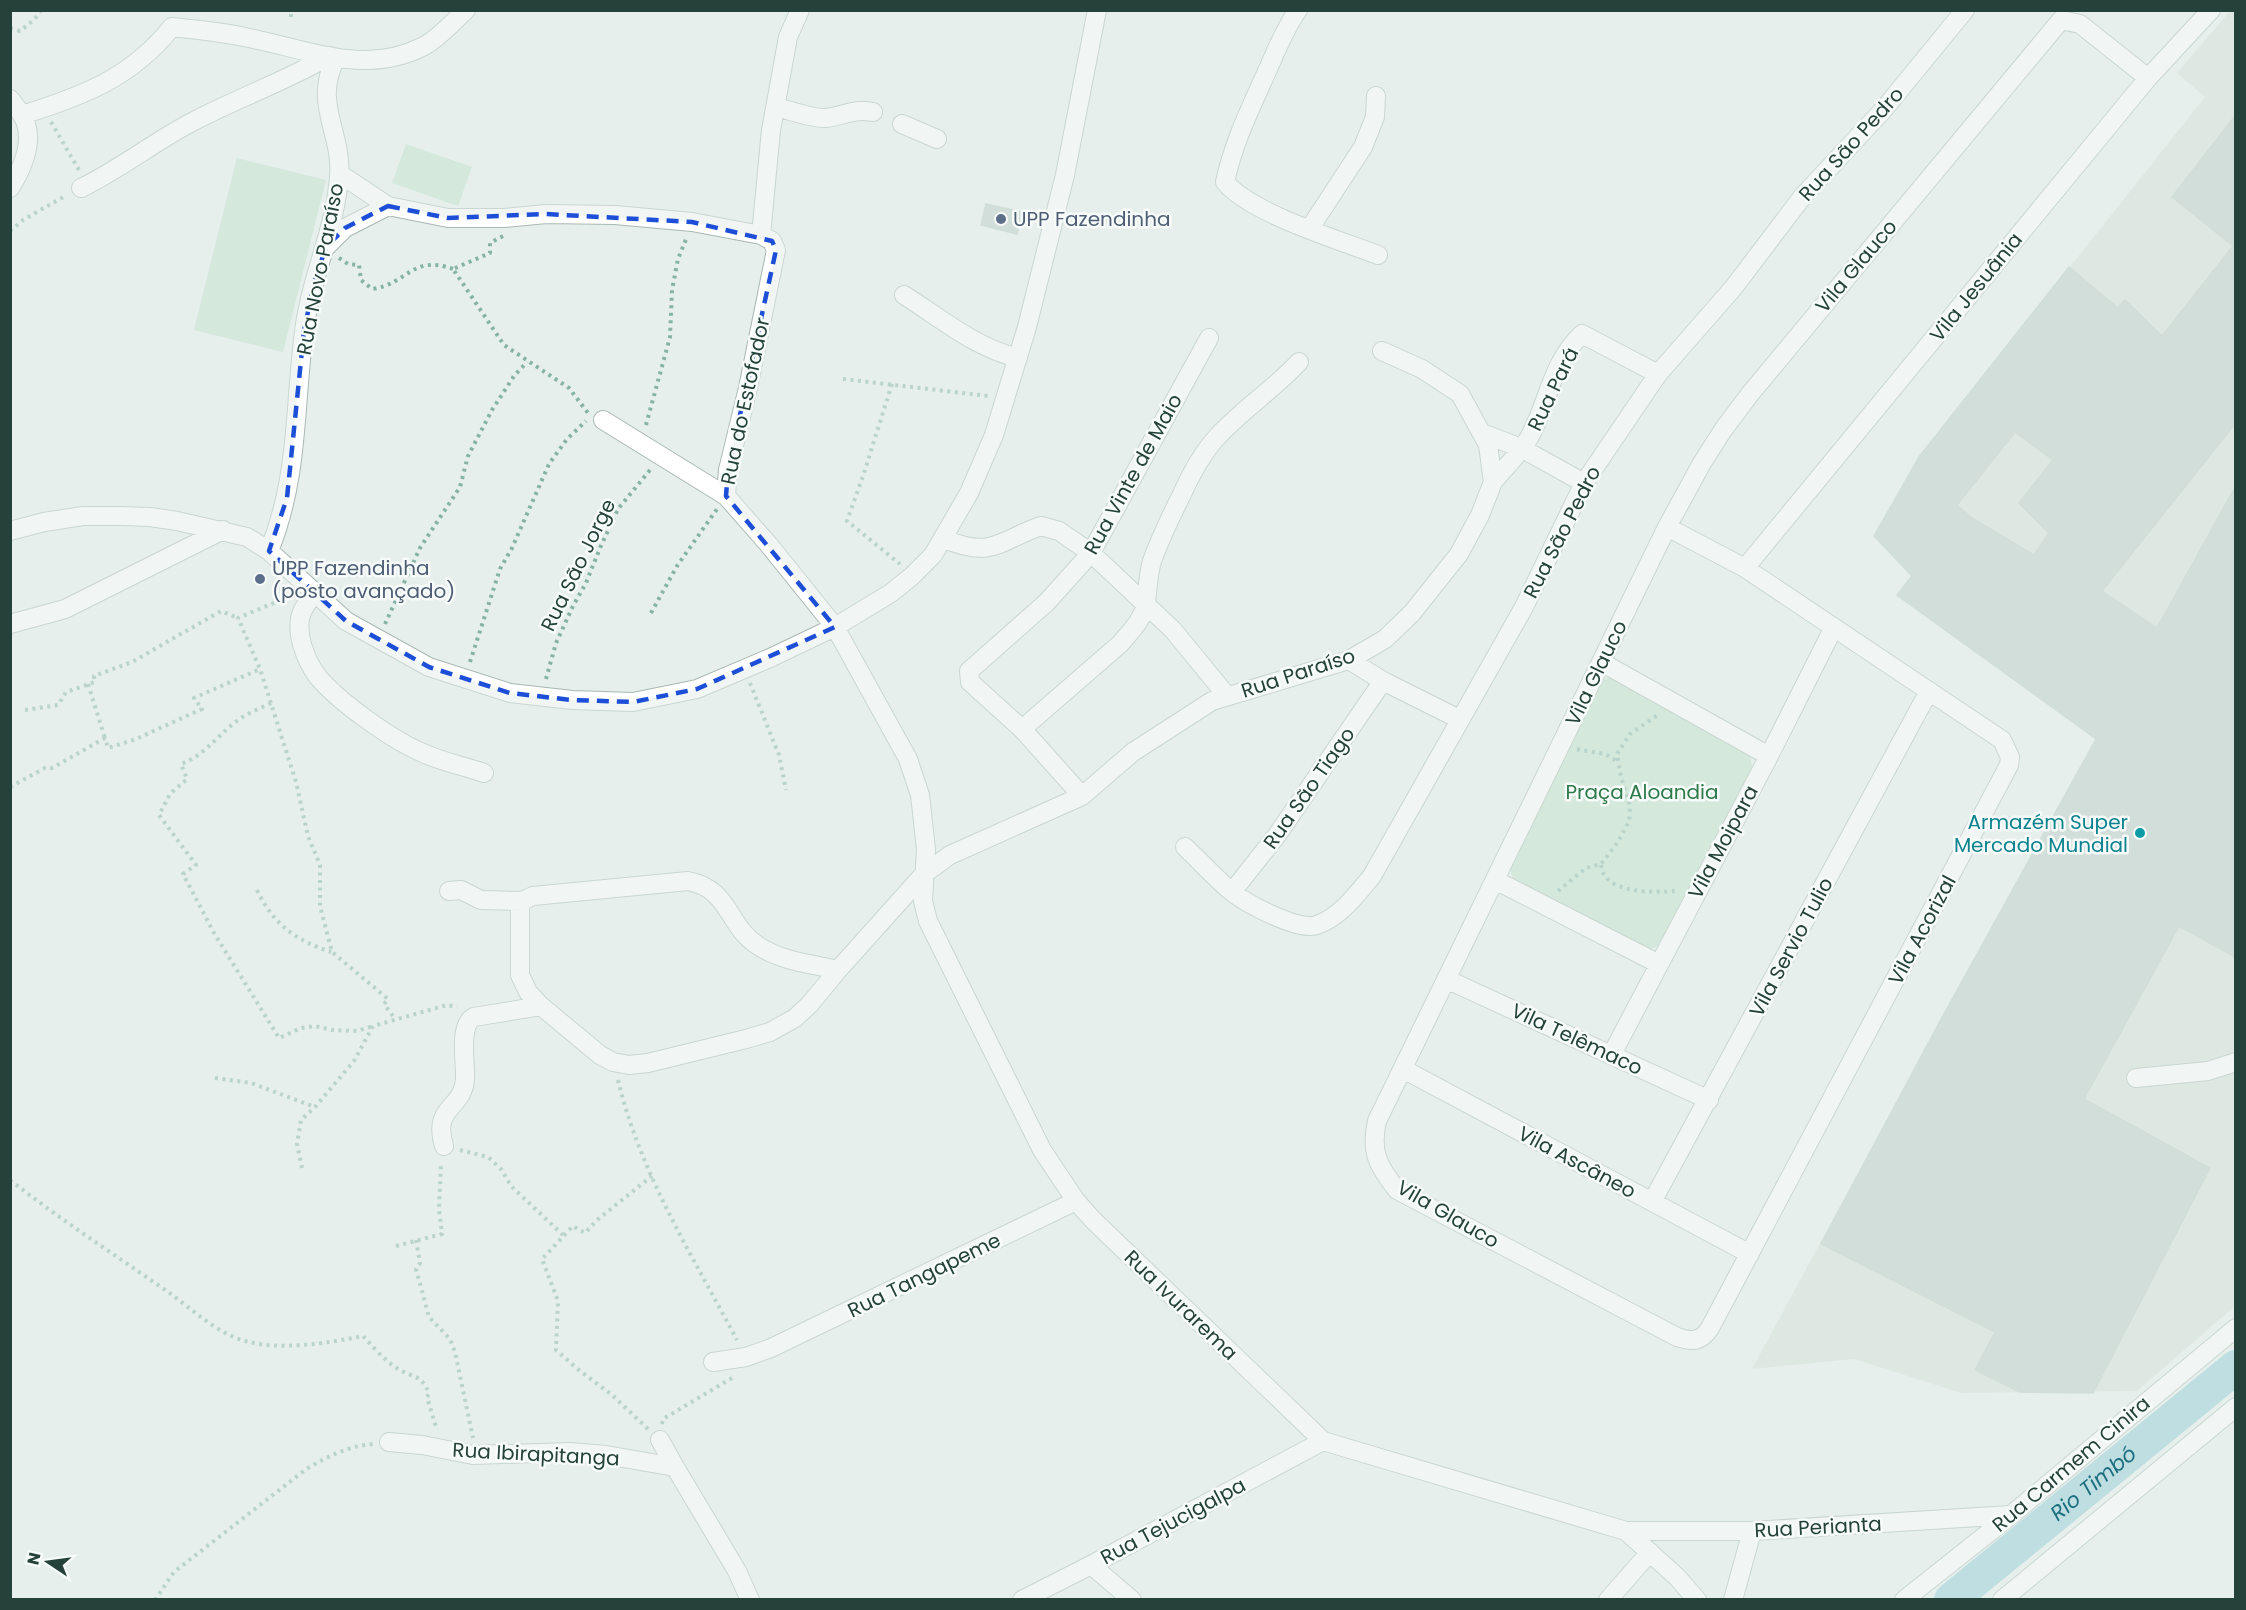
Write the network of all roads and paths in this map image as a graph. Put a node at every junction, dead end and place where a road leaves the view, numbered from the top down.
1 (41, 10) edge
2 (291, 10) edge
3 (466, 10) edge
4 (800, 10) edge
5 (1097, 10) edge
6 (1298, 10) edge
7 (1965, 10) edge
8 (2211, 10) edge
9 (291, 17) dead end
10 (172, 19) edge
11 (10, 28) edge
12 (333, 57) junction
13 (2148, 78) junction
14 (1376, 96) dead end
15 (10, 99) edge
16 (776, 107) junction
17 (44, 108) junction
18 (22, 115) junction
19 (937, 139) dead end
20 (340, 174) junction
21 (84, 186) junction
22 (10, 188) edge
23 (388, 206) junction
24 (692, 222) junction
25 (1310, 228) junction
26 (10, 231) edge
27 (508, 233) dead end
28 (767, 238) junction
29 (325, 251) junction
30 (1378, 255) dead end
31 (453, 269) junction
32 (904, 294) dead end
33 (1209, 338) dead end
34 (1382, 351) dead end
35 (1018, 358) junction
36 (527, 362) junction
37 (1299, 362) dead end
38 (1658, 374) junction
39 (843, 379) dead end
40 (891, 384) junction
41 (1006, 399) junction
42 (597, 418) junction
43 (1482, 433) junction
44 (641, 444) junction
45 (1521, 448) junction
46 (661, 455) junction
47 (1493, 482) junction
48 (1584, 483) junction
49 (726, 496) junction
50 (1667, 527) junction
51 (223, 530) junction
52 (10, 531) edge
53 (944, 539) junction
54 (268, 551) junction
55 (1091, 553) junction
56 (1745, 568) junction
57 (912, 576) junction
58 (313, 590) junction
59 (1146, 604) junction
60 (651, 613) dead end
61 (238, 618) junction
62 (10, 624) edge
63 (835, 627) junction
64 (1833, 629) junction
65 (378, 638) junction
66 (1349, 660) junction
67 (1601, 662) junction
68 (260, 669) junction
69 (744, 669) junction
70 (464, 678) junction
71 (1383, 681) junction
72 (88, 684) junction
73 (1929, 690) junction
74 (1227, 696) junction
75 (540, 697) junction
76 (1671, 701) junction
77 (271, 703) junction
78 (25, 710) dead end
79 (1459, 719) junction
80 (1022, 729) junction
81 (105, 738) junction
82 (1562, 743) junction
83 (1769, 756) junction
84 (1618, 763) junction
85 (484, 773) dead end
86 (10, 788) edge
87 (786, 790) dead end
88 (1082, 796) junction
89 (1185, 847) dead end
90 (1601, 864) junction
91 (924, 874) junction
92 (1495, 880) junction
93 (1700, 885) junction
94 (257, 890) dead end
95 (449, 891) dead end
96 (1232, 892) junction
97 (522, 901) junction
98 (1548, 907) junction
99 (332, 952) junction
100 (1659, 964) junction
101 (838, 970) junction
102 (1446, 979) junction
103 (541, 1006) junction
104 (493, 1014) junction
105 (395, 1019) junction
106 (374, 1026) junction
107 (1612, 1054) junction
108 (613, 1062) junction
109 (2235, 1062) edge
110 (1403, 1069) junction
111 (215, 1078) dead end
112 (2136, 1078) dead end
113 (1709, 1100) junction
114 (315, 1107) junction
115 (444, 1146) junction
116 (302, 1168) dead end
117 (652, 1176) junction
118 (10, 1180) edge
119 (1076, 1201) junction
120 (1652, 1202) junction
121 (563, 1235) junction
122 (416, 1240) junction
123 (396, 1246) dead end
124 (1750, 1254) junction
125 (2235, 1328) edge
126 (1698, 1340) joint
127 (746, 1357) junction
128 (713, 1362) dead end
129 (734, 1378) dead end
130 (2235, 1407) edge
131 (660, 1440) junction
132 (1323, 1441) junction
133 (389, 1442) joint
134 (444, 1450) junction
135 (473, 1455) junction
136 (675, 1467) junction
137 (2011, 1515) junction
138 (1626, 1531) junction
139 (1752, 1531) junction
140 (1650, 1552) junction
141 (1091, 1565) junction
142 (155, 1599) edge
143 (750, 1599) edge
144 (1022, 1599) edge
145 (1132, 1599) edge
146 (1608, 1599) edge
147 (1697, 1599) edge
148 (1733, 1599) edge
149 (1904, 1599) edge
150 (2002, 1599) edge

1 - 11 path
2 - 9 path
3 - 12 street
4 - 16 street, Rua do Estofador
5 - 35 street
6 - 25 street
7 - 38 street, Rua São Pedro
8 - 13 street, Vila Jesuânia
10 - 12 street
10 - 17 street
12 - 20 street, Rua Novo Paraíso
12 - 21 street
13 - 50 street, Vila Glauco
13 - 56 street, Vila Jesuânia
14 - 25 street
15 - 18 street
16 - 19 street
16 - 28 street, Rua do Estofador
17 - 18 street
17 - 21 path
18 - 22 street
20 - 23 street
20 - 29 street, Rua Novo Paraíso
21 - 26 path
23 - 24 street
23 - 29 street
24 - 28 street
24 - 44 path
25 - 30 street
27 - 31 path
28 - 49 street, Rua do Estofador
29 - 31 path
29 - 54 street, Rua Novo Paraíso
31 - 36 path
32 - 35 street
33 - 55 street, Rua Vinte de Maio
34 - 43 street, Rua Paraíso
35 - 41 street
36 - 42 path
36 - 65 path
37 - 59 street
38 - 45 street, Rua Pará
38 - 48 street, Rua São Pedro
39 - 40 path
40 - 41 path
40 - 57 path
41 - 53 street
42 - 44 street, Rua Ivurarema
42 - 70 path
43 - 45 street
43 - 47 street, Rua Paraíso
44 - 46 street, Rua Ivurarema
45 - 47 street, Rua Pará
45 - 48 street
46 - 49 street, Rua Ivurarema
46 - 75 path, Rua São Jorge
47 - 66 street, Rua Paraíso
48 - 79 street, Rua São Pedro
49 - 60 path, Rua do Estofador
49 - 63 street, Rua Ivurarema
50 - 56 street, Vila Acorizal
50 - 67 street, Vila Glauco
51 - 52 street
51 - 54 street
51 - 62 street
53 - 55 street
53 - 57 street
54 - 58 street
55 - 59 street
55 - 80 street, Rua Vinte de Maio
56 - 64 street, Vila Acorizal
57 - 63 street
58 - 61 path
58 - 65 street
58 - 85 street
59 - 74 street
59 - 80 street
61 - 68 path
61 - 72 path
63 - 69 street
63 - 91 street, Rua Ivurarema
64 - 73 street, Vila Acorizal
64 - 83 street, Vila Moipara
65 - 70 street
66 - 71 street
66 - 74 street, Rua Paraíso
67 - 76 street
67 - 82 street, Vila Glauco
68 - 77 path
68 - 81 path
69 - 75 street
69 - 87 path
70 - 75 street
71 - 79 street
71 - 96 street, Rua São Tiago
72 - 78 path
72 - 81 path
73 - 113 street, Vila Servio Tulio
73 - 124 street, Vila Acorizal
74 - 88 street, Rua Paraíso
76 - 83 street
76 - 84 path
77 - 99 path
77 - 106 path
79 - 96 street, Rua São Pedro
80 - 88 street
81 - 86 path
82 - 84 path
82 - 92 street, Vila Glauco
83 - 93 street, Vila Moipara
84 - 90 path
88 - 91 street, Rua Paraíso
89 - 96 street, Rua São Pedro
90 - 93 path
90 - 98 path
91 - 101 street, Rua Paraíso
91 - 119 street, Rua Ivurarema
92 - 98 street
92 - 102 street, Vila Glauco
93 - 100 street, Vila Moipara
94 - 99 path
95 - 97 street
97 - 101 street
97 - 103 street
98 - 100 street
99 - 105 path
100 - 107 street, Vila Moipara
101 - 108 street, Rua Paraíso
102 - 107 street, Vila Telêmaco
102 - 110 street, Vila Glauco
103 - 104 street
103 - 108 street
104 - 105 path
104 - 115 street
105 - 106 path
106 - 114 path
107 - 113 street, Vila Telêmaco
108 - 117 path
109 - 112 street
110 - 120 street, Vila Ascâneo
110 - 126 street, Vila Glauco
111 - 114 path
113 - 120 street, Vila Servio Tulio
114 - 116 path
115 - 121 path
115 - 122 path
117 - 121 path
117 - 127 path
118 - 134 path
119 - 127 street, Rua Tangapeme
119 - 132 street, Rua Ivurarema
120 - 124 street, Vila Ascâneo
121 - 131 path
122 - 123 path
122 - 135 path
124 - 126 street, Vila Acorizal
125 - 137 street, Rua Carmem Cinira
127 - 128 street, Rua Tangapeme
129 - 131 path
130 - 150 street
131 - 136 street
132 - 138 street, Rua Ivurarema
132 - 141 street, Rua Tejucigalpa
133 - 134 street, Rua Ibirapitanga
133 - 142 path
134 - 135 street, Rua Ibirapitanga
135 - 136 street, Rua Ibirapitanga
136 - 143 street
137 - 139 street, Rua Perianta
137 - 149 street, Rua Carmem Cinira
138 - 139 street, Rua Perianta
138 - 140 street
139 - 148 street
140 - 146 street
140 - 147 street
141 - 144 street, Rua Tejucigalpa
141 - 145 street

